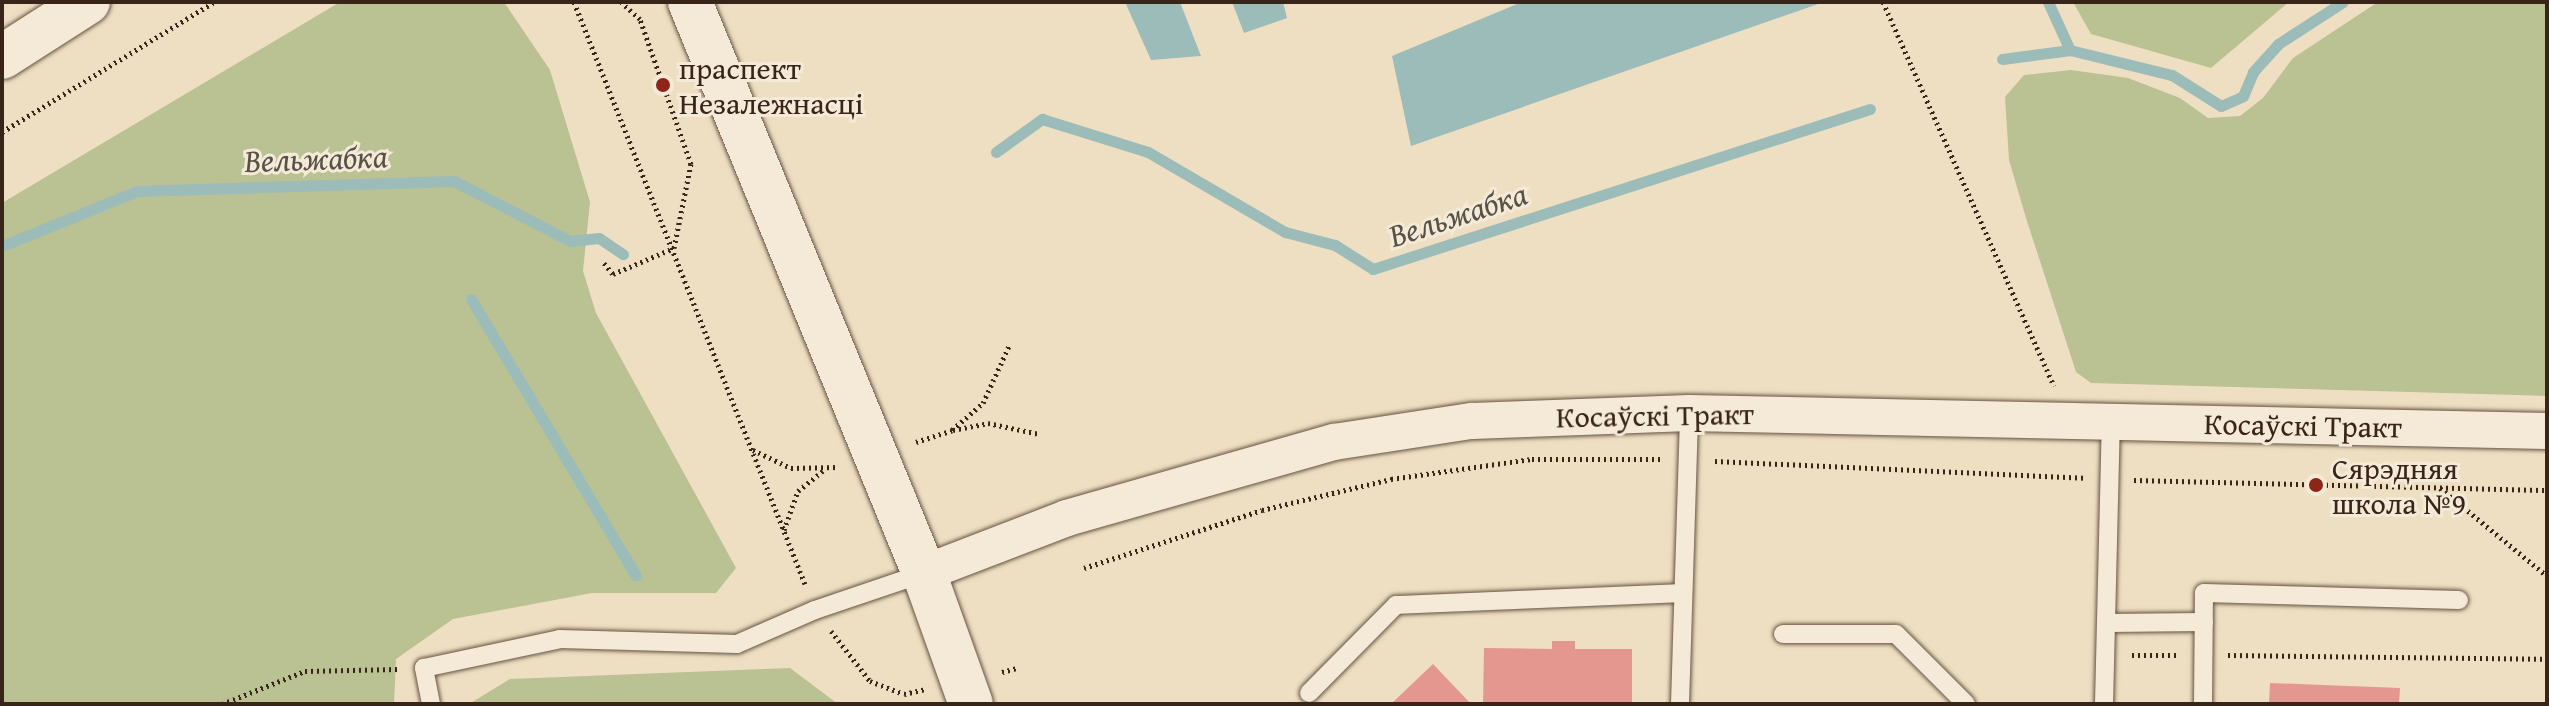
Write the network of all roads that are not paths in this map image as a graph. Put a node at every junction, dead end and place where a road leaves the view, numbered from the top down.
1 (88, 2) edge
2 (690, 2) edge
3 (2, 57) edge
4 (1689, 413) junction
5 (2111, 420) junction
6 (2547, 431) edge
7 (924, 573) junction
8 (1681, 593) junction
9 (2459, 600) dead end
10 (2204, 622) junction
11 (2107, 623) junction
12 (1783, 634) dead end
13 (967, 692) edge
14 (1309, 693) dead end
15 (431, 704) edge
16 (1680, 704) edge
17 (1966, 704) edge
18 (2104, 704) edge
19 (2203, 704) edge

1 - 3 main road
2 - 7 main road
4 - 5 street, Косаўскі Тракт
4 - 7 street, Косаўскі Тракт
4 - 8 lane
5 - 6 street, Косаўскі Тракт
5 - 11 lane
7 - 13 main road
7 - 15 lane
8 - 14 lane
8 - 16 lane
9 - 10 lane
10 - 11 lane
10 - 19 lane
11 - 18 lane
12 - 17 lane

